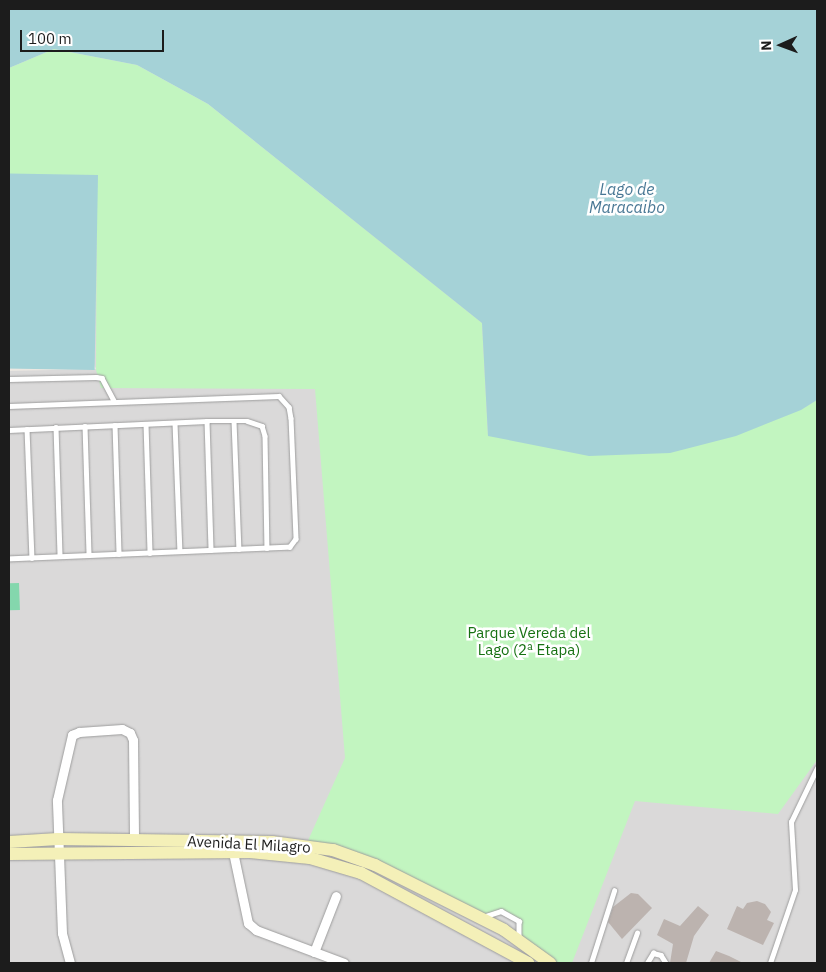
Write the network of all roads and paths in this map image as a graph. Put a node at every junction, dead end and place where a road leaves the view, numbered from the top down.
1 (9, 378) edge
2 (114, 401) junction
3 (9, 406) edge
4 (208, 421) junction
5 (234, 421) junction
6 (175, 423) junction
7 (146, 424) junction
8 (115, 425) junction
9 (85, 426) junction
10 (56, 427) junction
11 (28, 429) junction
12 (9, 430) edge
13 (267, 548) junction
14 (239, 549) junction
15 (211, 550) junction
16 (180, 552) junction
17 (150, 553) junction
18 (119, 554) junction
19 (89, 555) junction
20 (60, 556) junction
21 (9, 558) edge
22 (32, 558) junction
23 (817, 768) edge
24 (58, 839) junction
25 (134, 840) junction
26 (9, 842) edge
27 (233, 852) junction
28 (9, 854) edge
29 (58, 854) junction
30 (614, 891) dead end
31 (336, 896) dead end
32 (637, 934) dead end
33 (314, 952) junction
34 (70, 963) edge
35 (344, 963) edge
36 (528, 963) edge
37 (550, 963) edge
38 (590, 963) edge
39 (626, 963) edge
40 (647, 963) edge
41 (666, 963) edge
42 (770, 963) edge

1 - 2 lane
2 - 3 lane
2 - 13 lane
4 - 5 lane
4 - 6 lane
4 - 15 lane
5 - 13 lane
5 - 14 lane
6 - 7 lane
6 - 16 lane
7 - 8 lane
7 - 17 lane
8 - 9 lane
8 - 18 lane
9 - 10 lane
9 - 19 lane
10 - 11 lane
10 - 20 lane
11 - 12 lane
11 - 22 lane
13 - 14 lane
14 - 15 lane
15 - 16 lane
16 - 17 lane
17 - 18 lane
18 - 19 lane
19 - 20 lane
20 - 22 lane
21 - 22 lane
23 - 42 lane
24 - 25 main road, Avenida El Milagro
24 - 25 street
24 - 26 main road, Avenida El Milagro
24 - 29 street
25 - 37 main road, Avenida El Milagro
27 - 29 main road, Avenida El Milagro
27 - 33 street
27 - 36 main road, Avenida El Milagro
28 - 29 main road, Avenida El Milagro
29 - 34 street
30 - 38 lane
31 - 33 street
32 - 39 lane
33 - 35 street
40 - 41 lane

